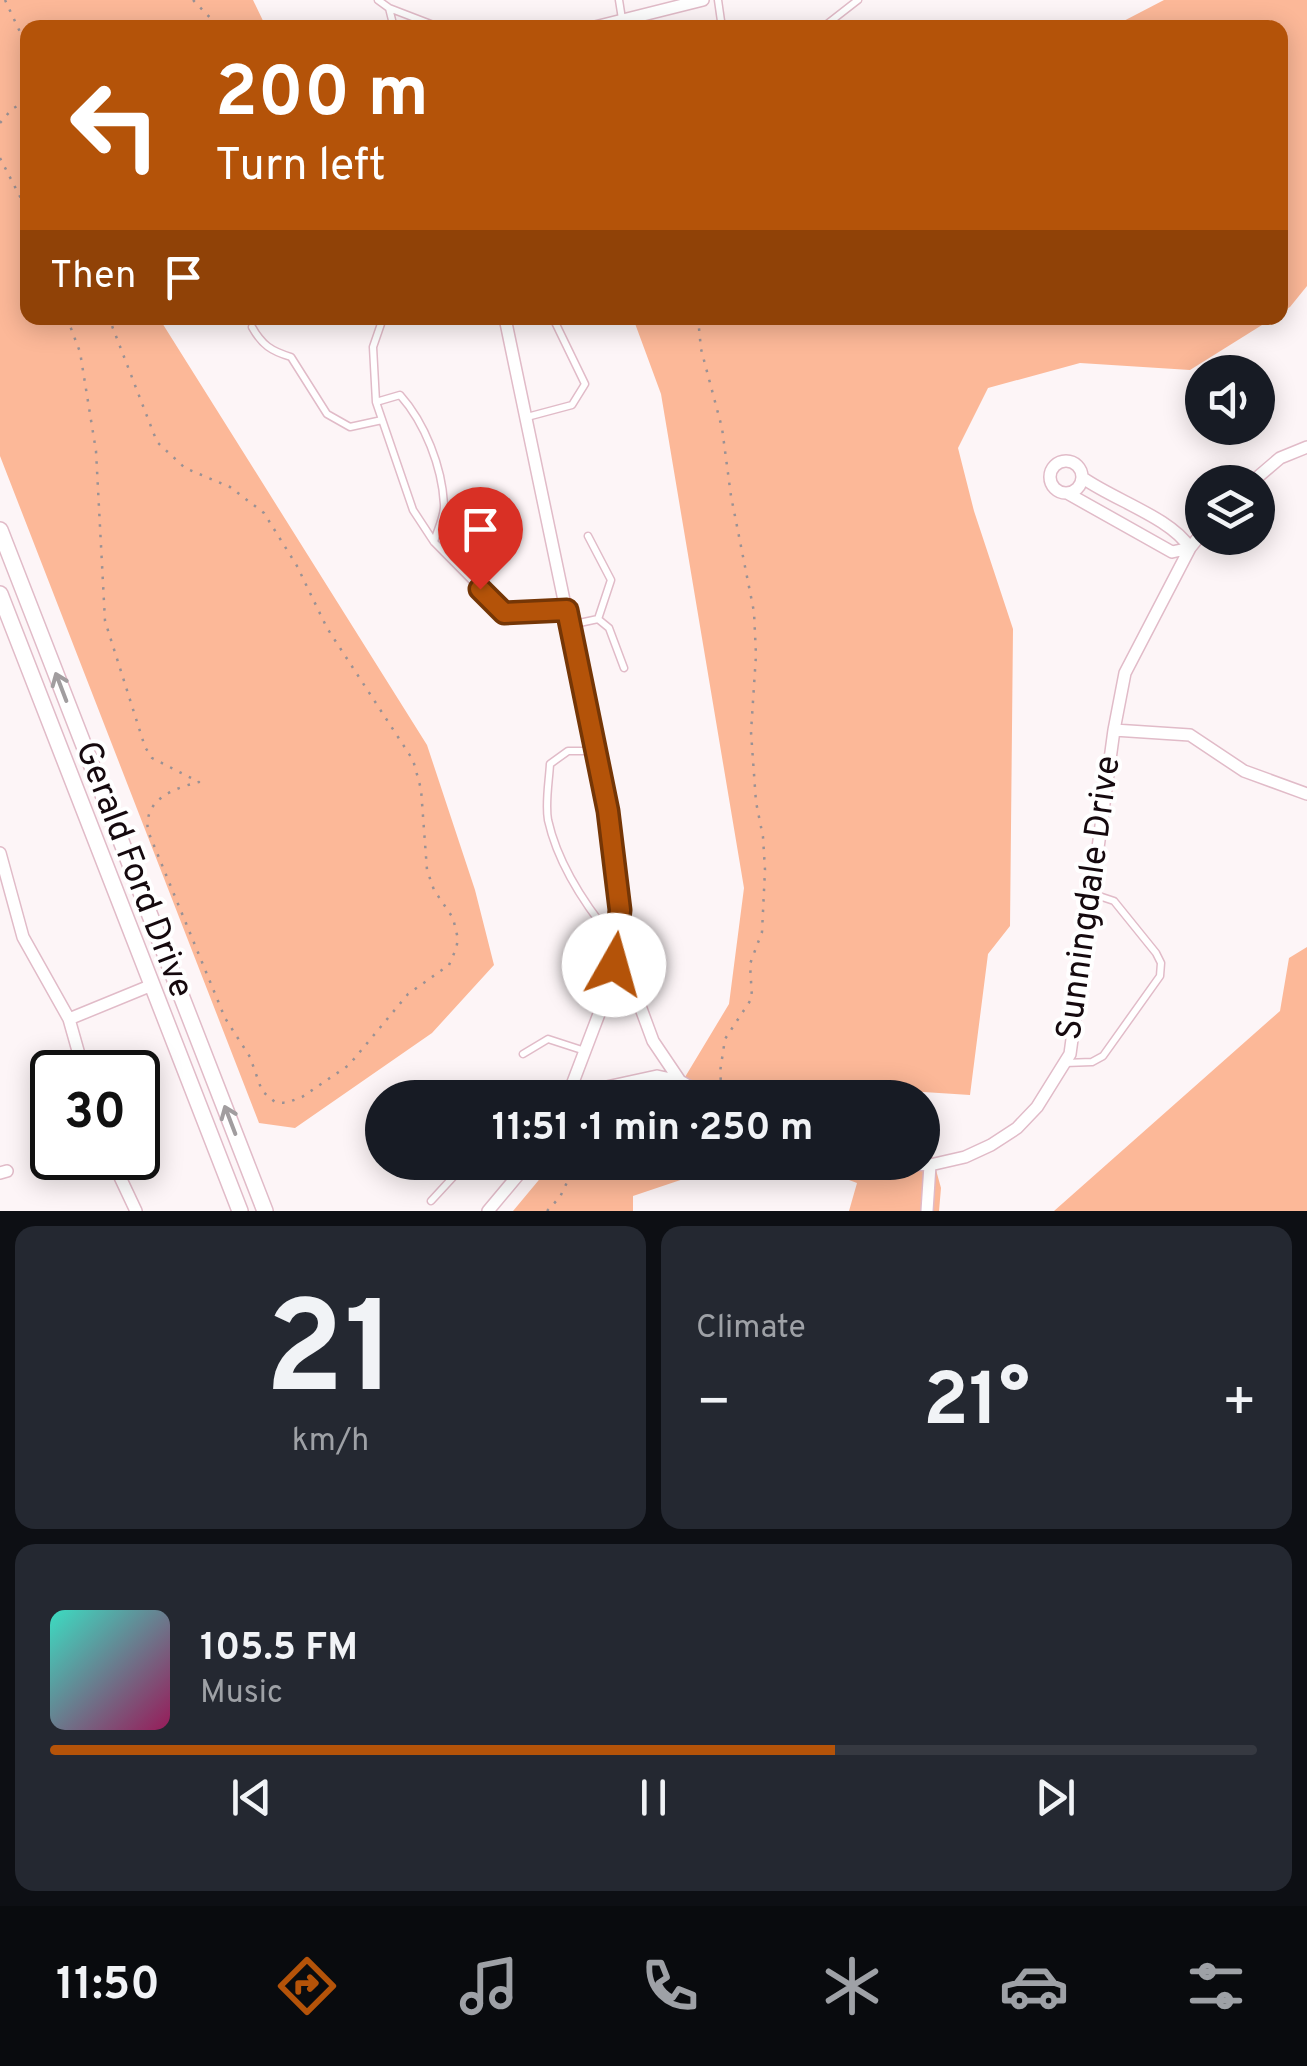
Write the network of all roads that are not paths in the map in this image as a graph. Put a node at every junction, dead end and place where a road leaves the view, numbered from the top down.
1 (378, 0) edge
2 (703, 0) edge
3 (858, 0) edge
4 (389, 8) junction
5 (392, 20) edge
6 (420, 20) edge
7 (628, 20) edge
8 (832, 20) edge
9 (381, 325) edge
10 (506, 325) edge
11 (556, 325) edge
12 (252, 327) dead end
13 (376, 402) junction
14 (526, 417) junction
15 (382, 420) junction
16 (1307, 447) edge
17 (1272, 465) edge
18 (1082, 478) junction
19 (1067, 493) junction
20 (1108, 496) junction
21 (1100, 512) junction
22 (1150, 516) junction
23 (0, 530) edge
24 (1140, 532) junction
25 (588, 536) dead end
26 (1185, 540) edge
27 (434, 542) junction
28 (1185, 549) edge
29 (1186, 555) edge
30 (0, 594) edge
31 (567, 610) junction
32 (598, 619) junction
33 (570, 624) junction
34 (624, 668) dead end
35 (1114, 730) junction
36 (595, 751) junction
37 (1307, 794) edge
38 (0, 854) edge
39 (1092, 894) junction
40 (618, 944) junction
41 (152, 986) junction
42 (70, 1018) junction
43 (78, 1050) edge
44 (585, 1051) junction
45 (523, 1054) dead end
46 (1065, 1063) junction
47 (574, 1080) edge
48 (638, 1080) edge
49 (676, 1080) edge
50 (679, 1080) edge
51 (940, 1163) edge
52 (122, 1180) edge
53 (450, 1180) edge
54 (514, 1180) edge
55 (929, 1180) edge
56 (431, 1201) dead end
57 (136, 1211) edge
58 (240, 1211) edge
59 (265, 1211) edge
60 (488, 1211) edge
61 (927, 1211) edge

1 - 4 lane
2 - 7 street
3 - 8 lane
4 - 5 lane
4 - 6 lane
9 - 13 lane
10 - 14 street
11 - 14 lane
12 - 15 lane
13 - 15 lane
13 - 27 lane
14 - 31 street
15 - 27 lane
16 - 17 street
18 - 19 street
18 - 19 street
18 - 20 street
19 - 21 street
20 - 21 street
20 - 22 street
21 - 24 street
22 - 24 street
22 - 26 street
59 -> 23 main road, Gerald Ford Drive
24 - 28 street
25 - 32 lane
27 - 31 lane
29 - 35 street, Sunningdale Drive
30 - 41 main road, Gerald Ford Drive
31 - 33 street
32 - 33 lane
32 - 34 lane
33 - 36 street
35 - 37 street
35 - 39 street, Sunningdale Drive
36 - 40 street
36 - 40 lane
38 - 42 street
39 - 46 street, Sunningdale Drive
39 - 46 lane
40 - 44 street
40 - 50 street
41 - 42 street
41 - 58 main road, Gerald Ford Drive
42 - 43 street
44 - 45 lane
44 - 47 street
46 - 51 street, Sunningdale Drive
48 - 49 street
52 - 57 street
53 - 56 lane
54 - 60 street
55 - 61 street

